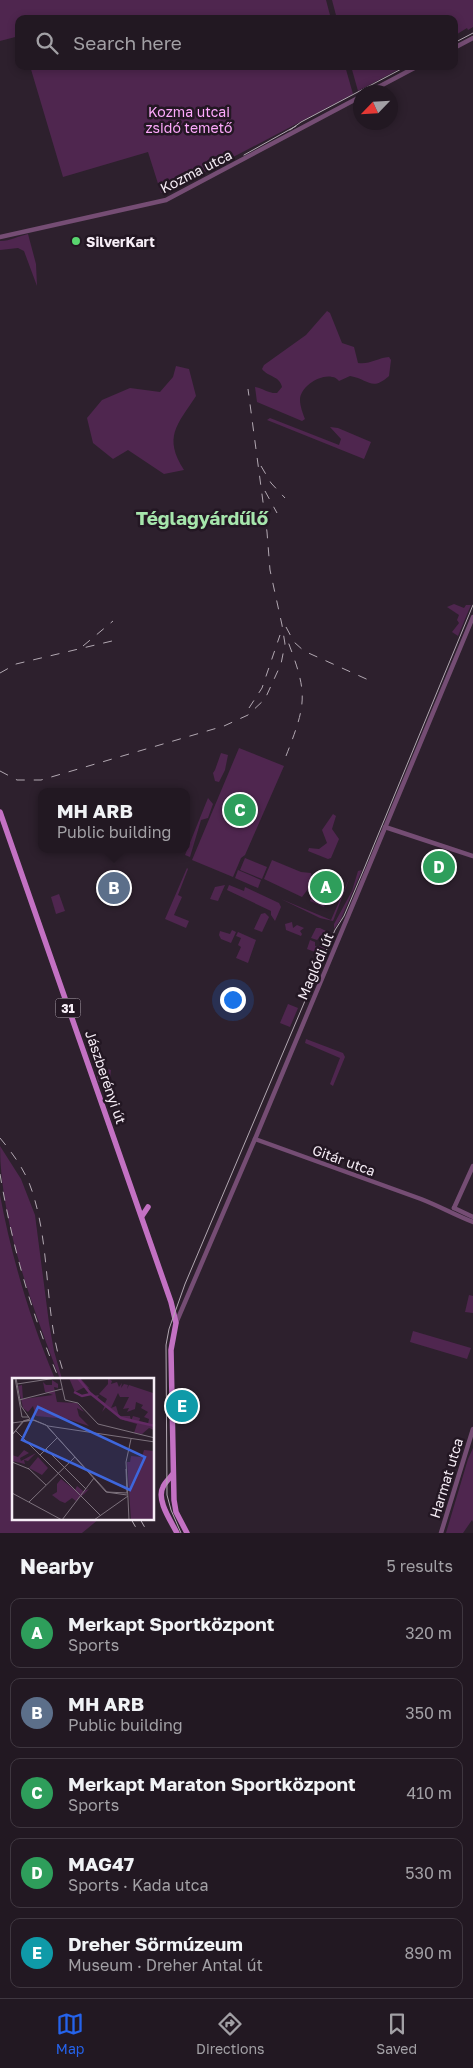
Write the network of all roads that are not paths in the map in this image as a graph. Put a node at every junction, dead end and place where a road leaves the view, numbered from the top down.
1 (473, 38) edge
2 (458, 46) edge
3 (410, 70) edge
4 (382, 85) edge
5 (353, 101) edge
6 (0, 237) edge
7 (473, 617) edge
8 (0, 812) edge
9 (385, 827) junction
10 (473, 856) edge
11 (255, 1139) junction
12 (473, 1166) edge
13 (148, 1207) dead end
14 (454, 1211) junction
15 (142, 1216) junction
16 (473, 1217) edge
17 (473, 1222) edge
18 (176, 1322) junction
19 (473, 1429) edge
20 (173, 1474) junction
21 (163, 1486) junction
22 (173, 1493) junction
23 (176, 1533) edge
24 (187, 1533) edge
25 (441, 1533) edge

1 - 2 street
3 - 4 street
5 - 6 street, Kozma utca
7 - 9 street, Maglódi út
8 - 15 main road, Jászberényi út / 31
9 - 10 street
9 - 11 street, Maglódi út
11 - 14 street, Gitár utca
11 - 18 street, Maglódi út
12 - 14 street
13 - 15 main road
14 - 16 street, Gitár utca
14 - 17 street, Gitár utca
15 - 18 main road, Jászberényi út / 31
18 - 20 main road, 31
19 - 25 street, Harmat utca
20 - 21 main road
20 - 22 main road, 31
21 - 22 main road
21 - 23 main road
22 - 24 main road, 31

